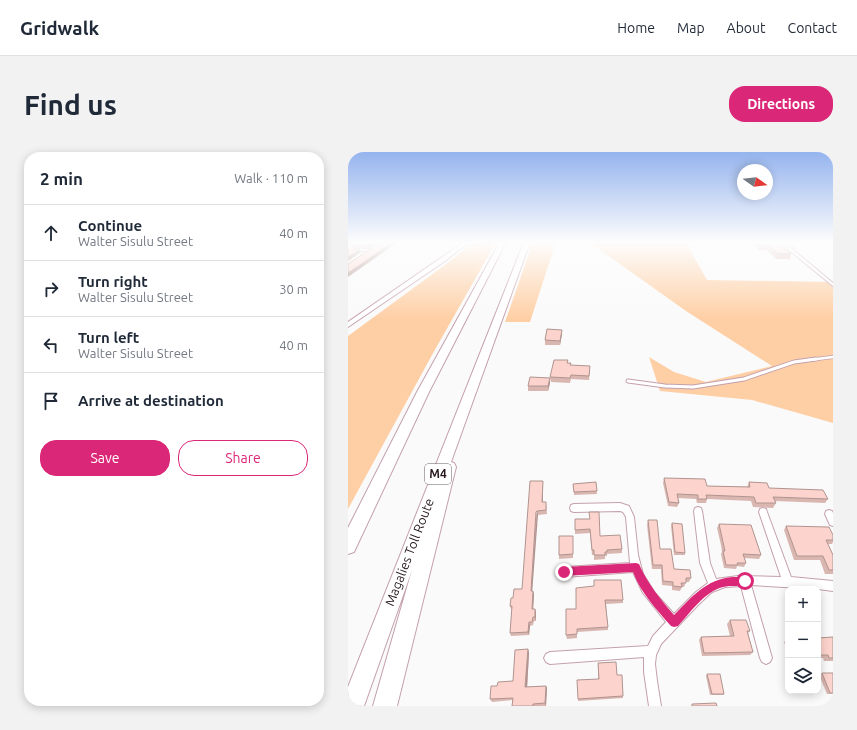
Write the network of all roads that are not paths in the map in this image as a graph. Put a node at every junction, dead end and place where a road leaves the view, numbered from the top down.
1 (432, 268) edge
2 (489, 268) edge
3 (517, 268) edge
4 (814, 268) edge
5 (833, 285) edge
6 (348, 325) edge
7 (833, 357) edge
8 (628, 381) dead end
9 (423, 392) junction
10 (468, 393) junction
11 (574, 508) dead end
12 (698, 511) dead end
13 (763, 512) dead end
14 (348, 532) edge
15 (348, 546) edge
16 (636, 567) junction
17 (564, 572) dead end
18 (745, 581) junction
19 (788, 583) junction
20 (714, 586) junction
21 (833, 587) edge
22 (674, 622) junction
23 (652, 651) junction
24 (550, 658) dead end
25 (766, 658) dead end
26 (352, 706) edge
27 (385, 706) edge
28 (655, 706) edge

1 - 6 main road
2 - 9 highway
3 - 10 highway, Magalies Toll Route / M4
4 - 5 street
7 - 8 lane
9 - 14 highway
9 - 15 highway
10 - 26 highway, Magalies Toll Route / M4
10 - 27 highway
11 - 16 street
12 - 20 street
13 - 19 street
16 - 17 street
16 - 22 street
18 - 19 street
18 - 20 street
18 - 25 street
19 - 21 street
20 - 22 street
22 - 23 street
23 - 24 street
23 - 28 street

